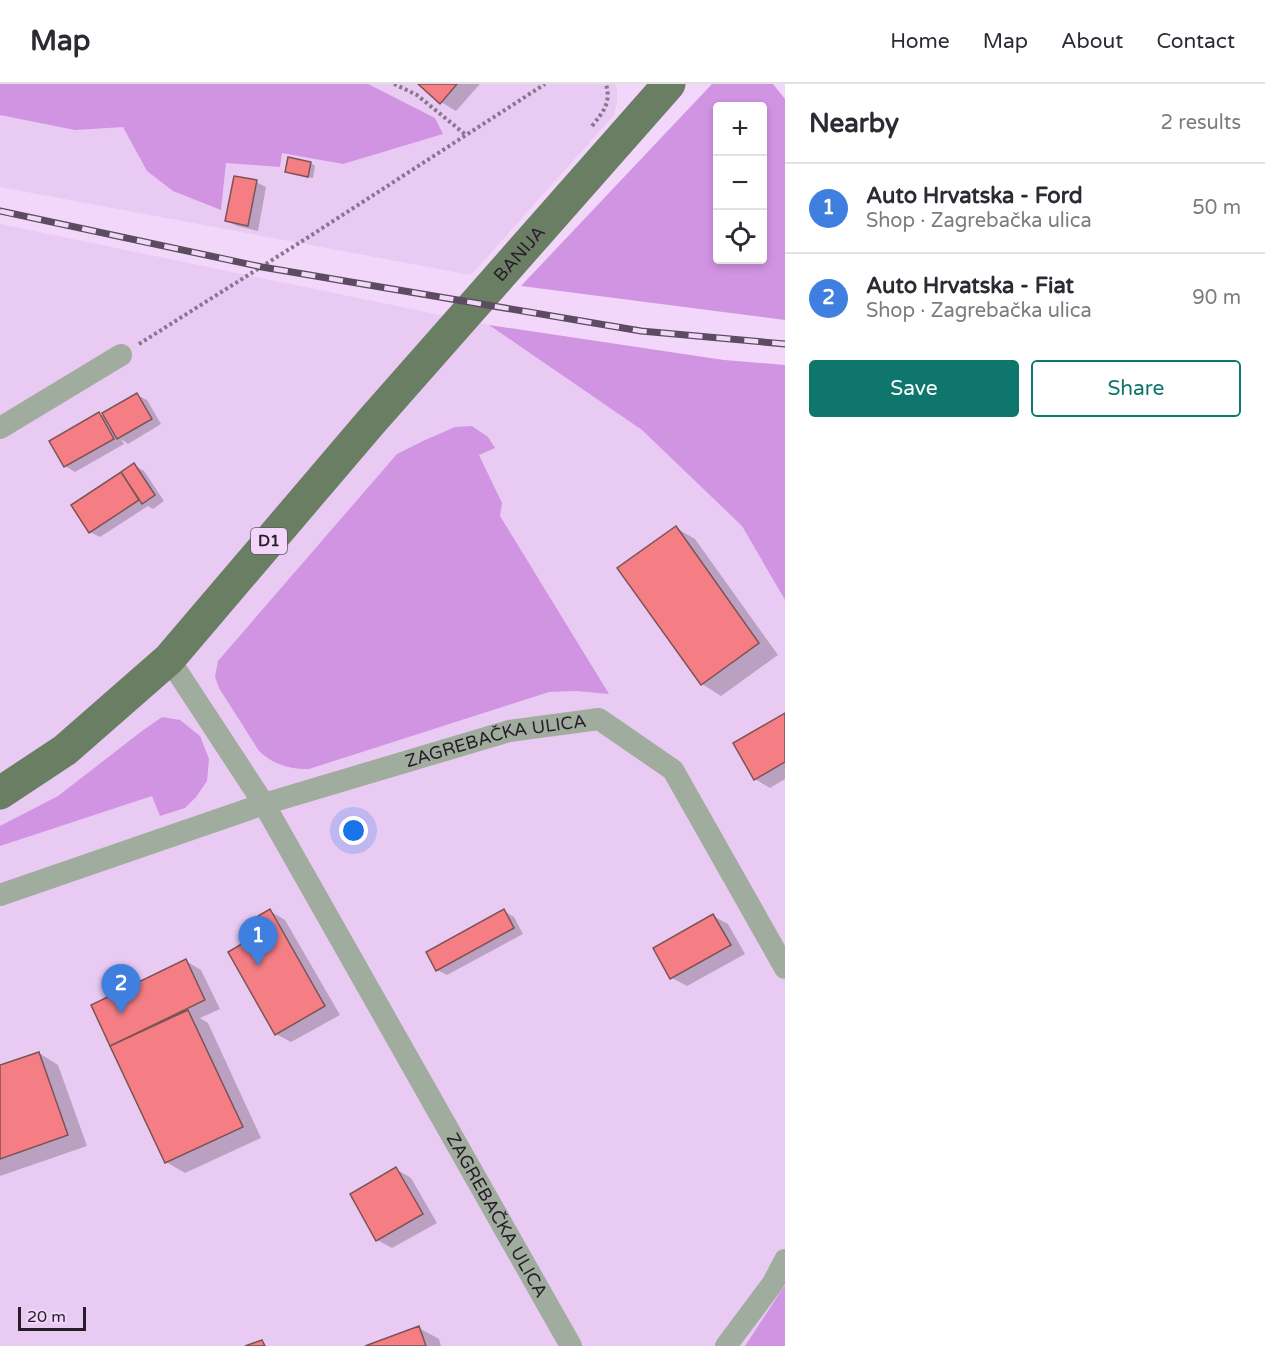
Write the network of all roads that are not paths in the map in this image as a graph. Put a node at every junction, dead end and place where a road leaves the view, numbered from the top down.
1 (660, 87) edge
2 (121, 355) road end
3 (0, 428) edge
4 (169, 659) junction
5 (0, 793) edge
6 (264, 804) junction
7 (0, 895) edge
8 (785, 968) edge
9 (785, 1260) edge
10 (571, 1346) edge
11 (726, 1346) edge

1 - 4 main road, BANIJA / D1
2 - 3 street
4 - 5 main road, D1
4 - 6 street, ZAGREBAČKA ULICA
6 - 7 street, ZAGREBAČKA ULICA
6 - 8 street, ZAGREBAČKA ULICA
6 - 10 street, ZAGREBAČKA ULICA
9 - 11 street

